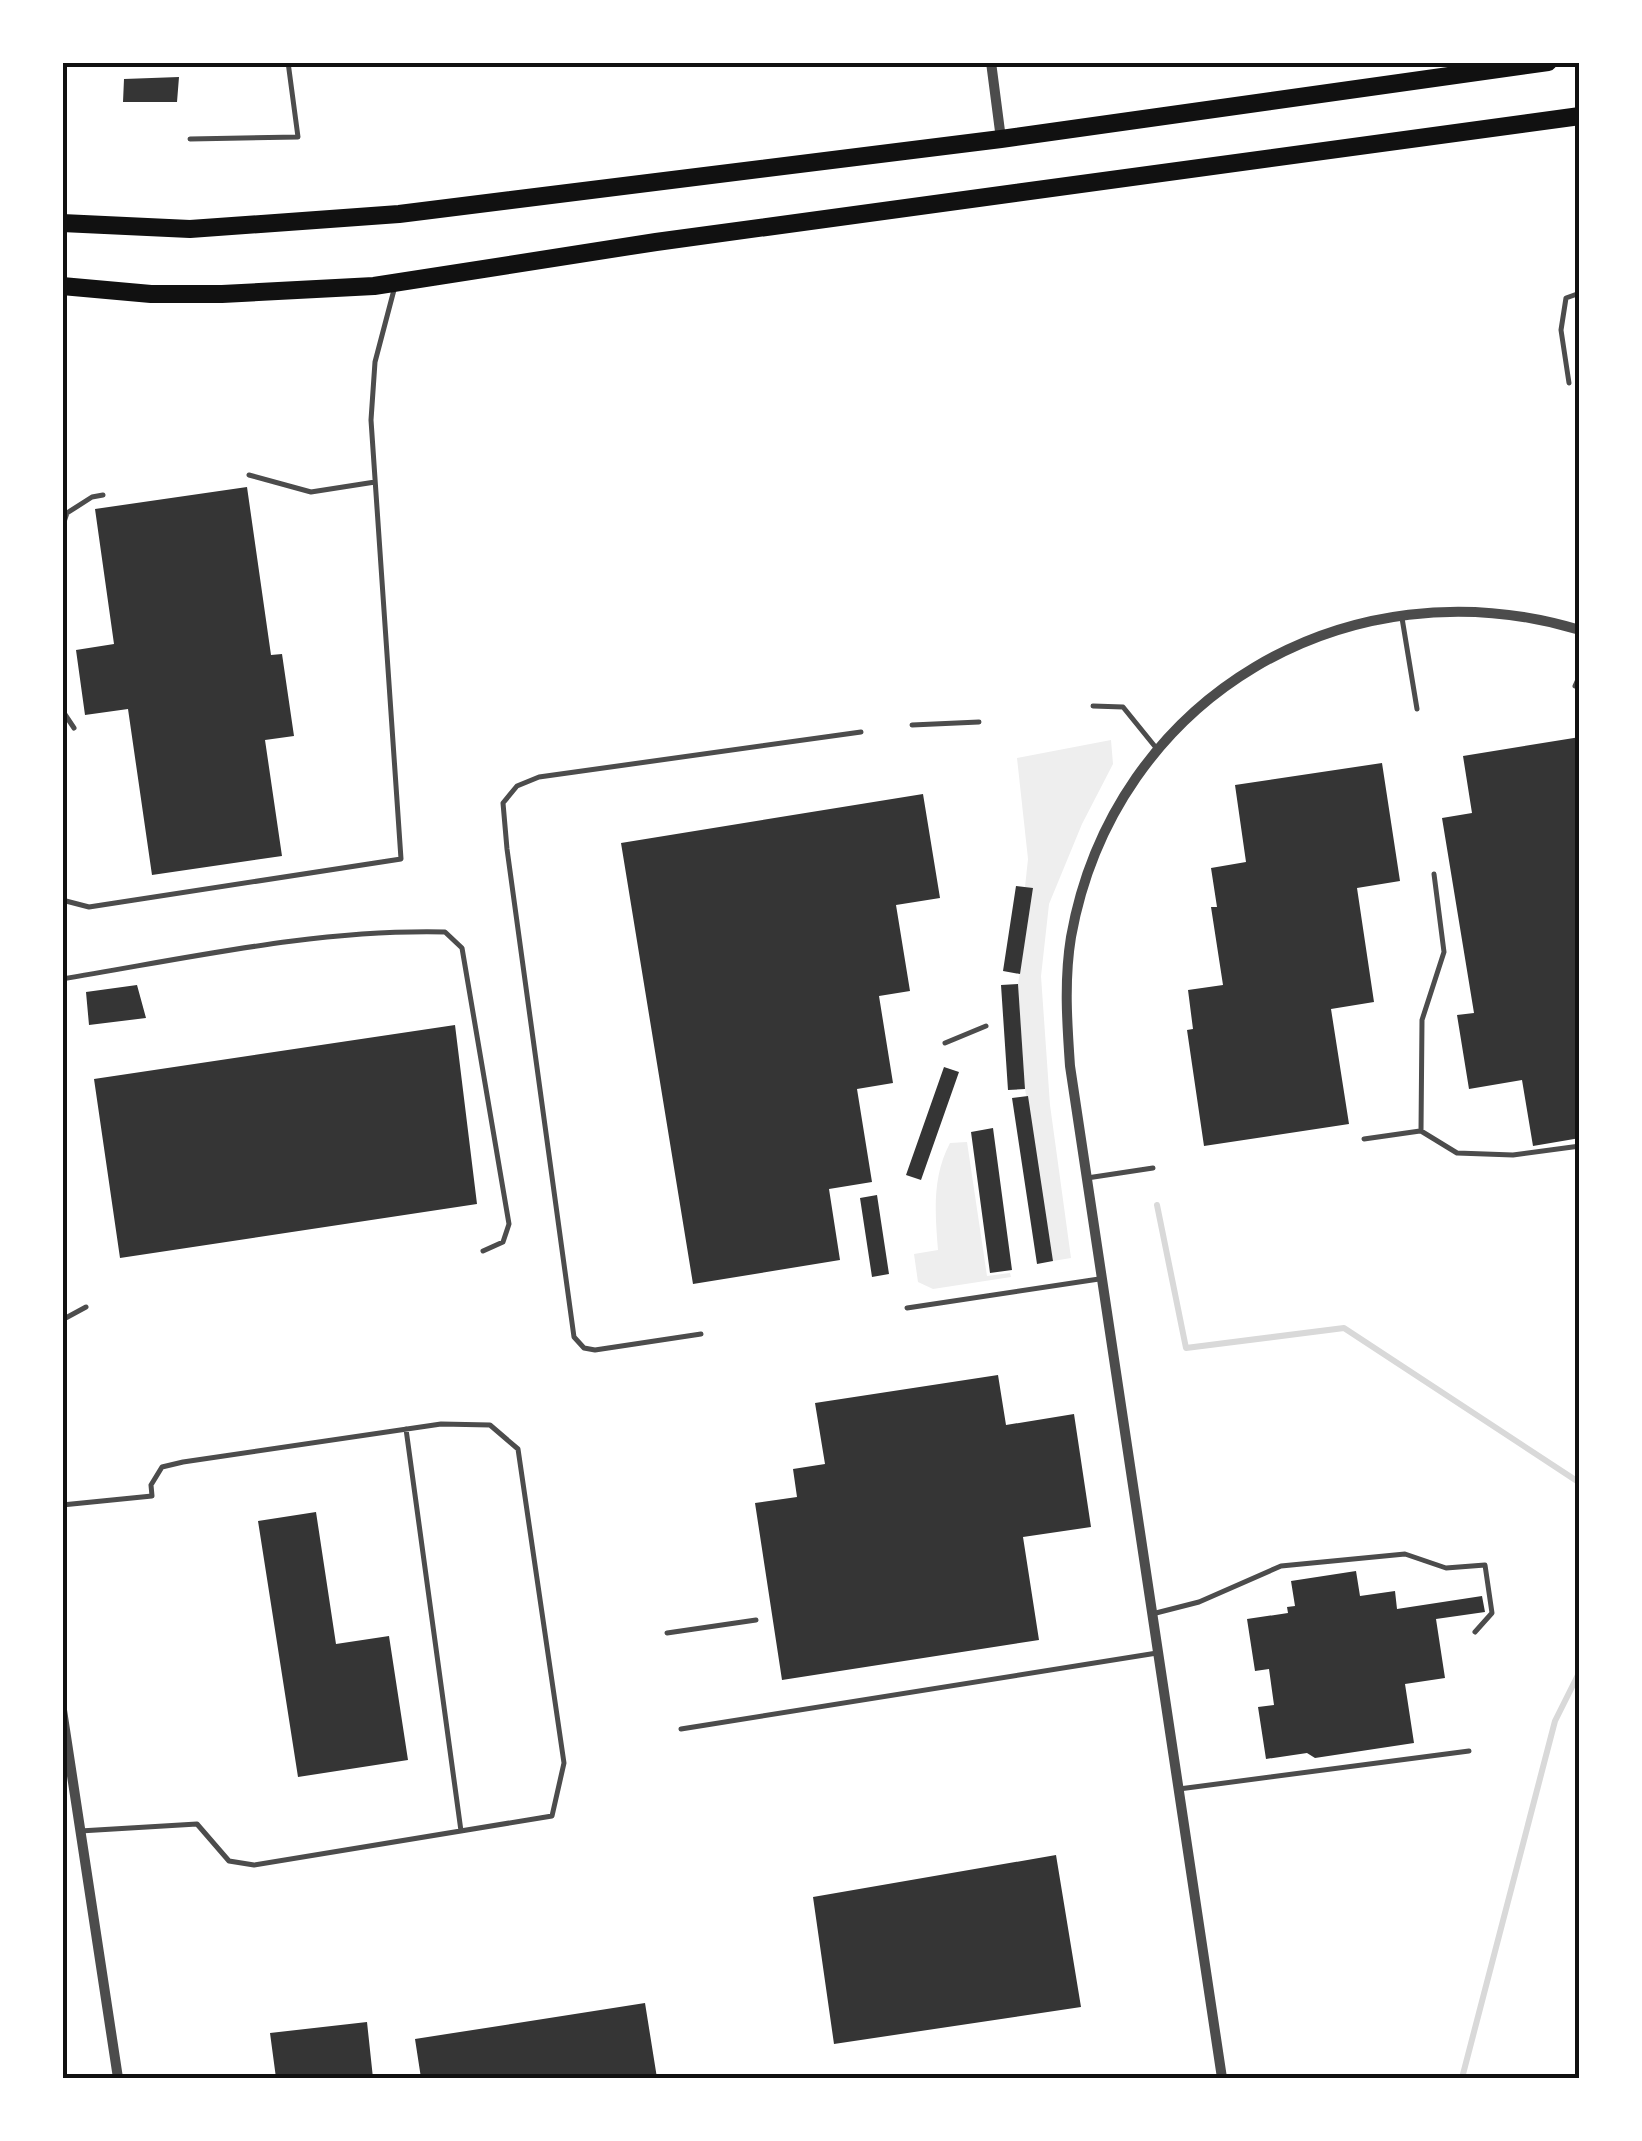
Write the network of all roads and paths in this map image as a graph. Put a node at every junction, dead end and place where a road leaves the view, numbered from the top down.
1 (288, 62) edge
2 (991, 62) edge
3 (1548, 62) edge
4 (1580, 116) edge
5 (1002, 138) junction
6 (190, 140) dead end
7 (62, 223) edge
8 (396, 282) junction
9 (62, 286) edge
10 (1580, 293) edge
11 (1569, 383) dead end
12 (248, 475) dead end
13 (375, 482) junction
14 (103, 495) dead end
15 (62, 528) edge
16 (1401, 614) junction
17 (1580, 630) edge
18 (1580, 676) edge
19 (1575, 686) dead end
20 (1093, 706) dead end
21 (1417, 709) dead end
22 (62, 710) edge
23 (979, 722) dead end
24 (912, 726) dead end
25 (74, 728) dead end
26 (860, 732) dead end
27 (1157, 749) junction
28 (1434, 874) dead end
29 (62, 900) edge
30 (62, 979) edge
31 (986, 1026) dead end
32 (945, 1043) dead end
33 (1421, 1131) junction
34 (1364, 1138) dead end
35 (1580, 1146) edge
36 (1153, 1168) dead end
37 (1087, 1178) junction
38 (484, 1251) dead end
39 (1102, 1279) junction
40 (86, 1307) dead end
41 (907, 1308) dead end
42 (62, 1320) edge
43 (701, 1334) dead end
44 (406, 1429) junction
45 (62, 1505) edge
46 (1152, 1614) junction
47 (756, 1620) dead end
48 (1475, 1632) dead end
49 (667, 1634) dead end
50 (1158, 1652) junction
51 (62, 1710) edge
52 (682, 1729) dead end
53 (1469, 1750) dead end
54 (1179, 1790) junction
55 (461, 1831) junction
56 (80, 1832) junction
57 (118, 2078) edge
58 (1222, 2078) edge

1 - 6 lane
2 - 5 street
3 - 5 main road
4 - 8 main road
5 - 7 main road
8 - 9 main road
8 - 13 lane
10 - 11 lane
12 - 13 lane
13 - 29 lane
14 - 15 lane
16 - 17 street
16 - 21 lane
16 - 27 street
18 - 19 lane
20 - 27 lane
22 - 25 lane
23 - 24 lane
26 - 43 lane
27 - 37 street
28 - 33 lane
30 - 38 lane
31 - 32 lane
33 - 34 lane
33 - 35 lane
36 - 37 lane
37 - 39 street
39 - 41 lane
39 - 46 street
40 - 42 lane
44 - 45 lane
44 - 55 lane
44 - 55 lane
46 - 48 lane
46 - 50 street
47 - 49 lane
50 - 52 lane
50 - 54 street
51 - 56 street
53 - 54 lane
54 - 58 street
55 - 56 lane
56 - 57 street

